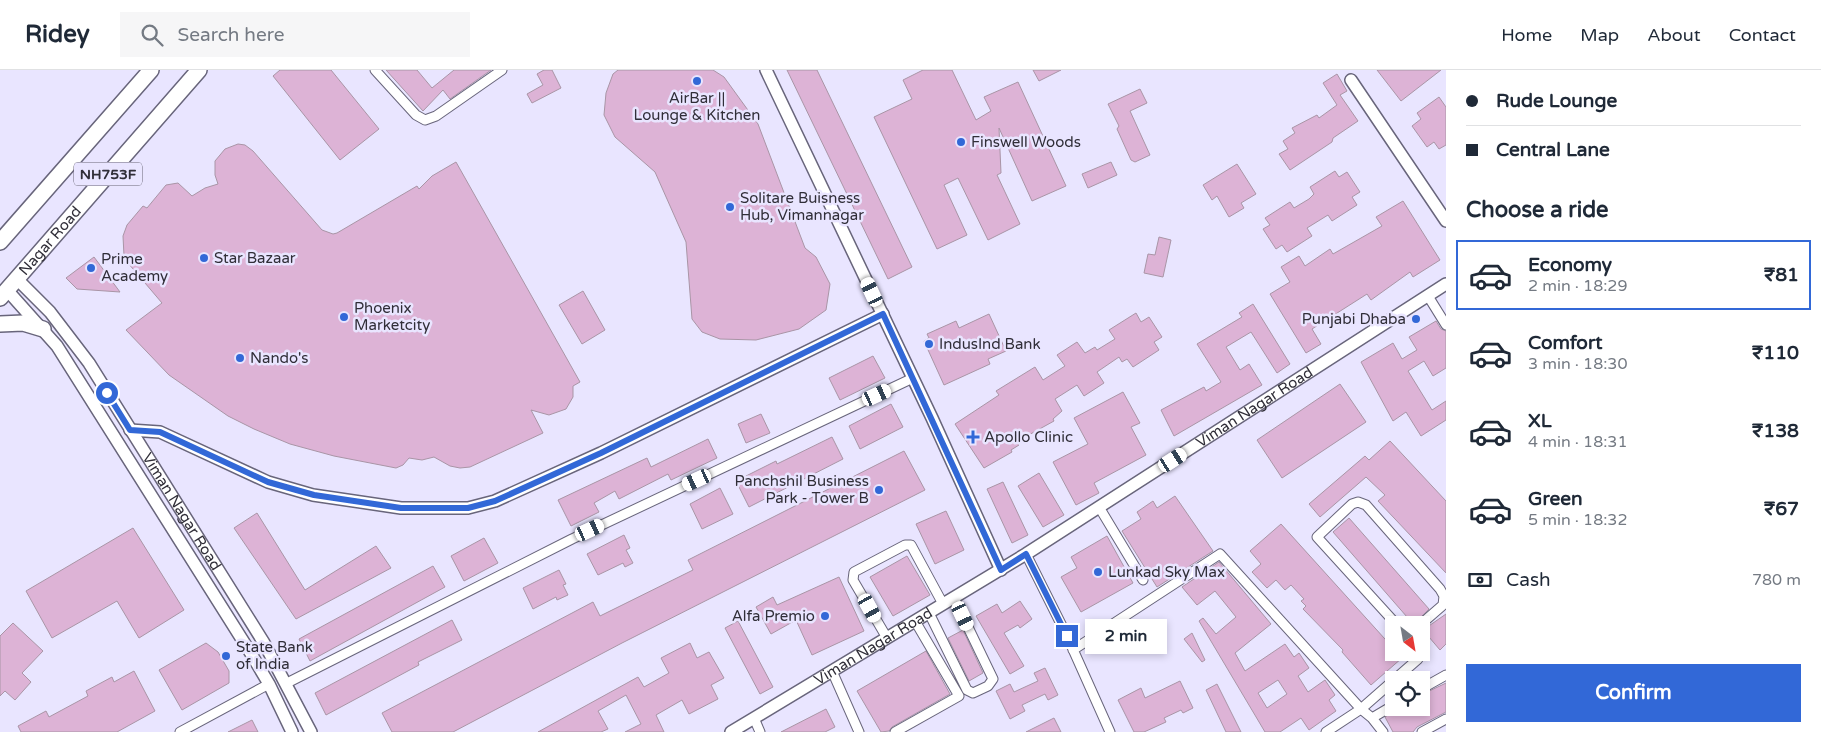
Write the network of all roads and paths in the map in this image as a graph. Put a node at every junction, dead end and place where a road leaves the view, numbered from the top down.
1 (151, 70) edge
2 (199, 70) edge
3 (375, 70) edge
4 (502, 70) edge
5 (766, 70) edge
6 (1351, 80) dead end
7 (1446, 221) edge
8 (0, 242) edge
9 (1446, 284) edge
10 (6, 287) edge
11 (1428, 296) junction
12 (883, 314) junction
13 (0, 324) edge
14 (1446, 324) edge
15 (43, 329) junction
16 (913, 378) junction
17 (130, 430) junction
18 (1099, 508) junction
19 (1026, 554) junction
20 (1001, 570) junction
21 (1143, 580) dead end
22 (954, 598) junction
23 (943, 604) junction
24 (929, 613) junction
25 (1389, 616) edge
26 (1430, 616) edge
27 (915, 621) junction
28 (887, 638) junction
29 (1073, 650) junction
30 (1416, 661) edge
31 (832, 671) junction
32 (1446, 675) edge
33 (287, 683) junction
34 (269, 684) junction
35 (1430, 684) edge
36 (1360, 709) junction
37 (1385, 710) edge
38 (754, 718) junction
39 (1372, 718) junction
40 (1446, 719) edge
41 (855, 731) edge
42 (180, 732) edge
43 (292, 732) edge
44 (311, 732) edge
45 (731, 732) edge
46 (760, 732) edge
47 (895, 732) edge
48 (1110, 732) edge
49 (1326, 732) edge
50 (1383, 732) edge
51 (1422, 732) edge

1 - 8 highway, NH753F
2 - 10 highway, Nagar Road / NH753F
3 - 4 street
5 - 12 street
6 - 7 street
9 - 11 street, Viman Nagar Road
10 - 15 street, Viman Nagar Road
10 - 17 street, Viman Nagar Road
11 - 14 street
11 - 18 street, Viman Nagar Road
12 - 16 street
12 - 17 street
13 - 15 highway
15 - 34 street, Viman Nagar Road
16 - 20 street
16 - 33 street
17 - 33 street, Viman Nagar Road
18 - 19 street, Viman Nagar Road
18 - 21 street
19 - 20 street, Viman Nagar Road
19 - 29 street
20 - 22 street, Viman Nagar Road
22 - 23 street, Viman Nagar Road
22 - 24 street
23 - 24 street, Viman Nagar Road
23 - 28 street
24 - 27 street, Viman Nagar Road
25 - 26 street
27 - 28 street, Viman Nagar Road
27 - 47 street
28 - 31 street, Viman Nagar Road
29 - 36 street
29 - 48 street
30 - 36 street
31 - 38 street, Viman Nagar Road
31 - 41 street
32 - 35 street
33 - 44 street, Viman Nagar Road
34 - 42 street
34 - 43 street, Viman Nagar Road
36 - 39 street
36 - 49 street
37 - 39 street
38 - 45 street, Viman Nagar Road
38 - 46 street
39 - 50 street
40 - 51 street

